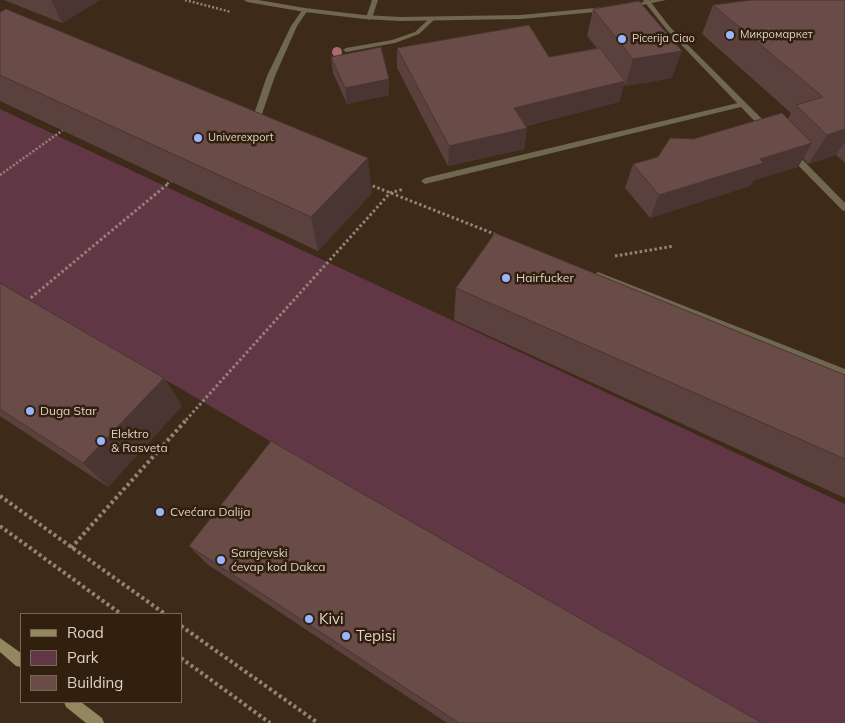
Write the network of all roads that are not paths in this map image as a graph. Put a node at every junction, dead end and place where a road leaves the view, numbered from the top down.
1 (246, 0) edge
2 (375, 0) edge
3 (663, 0) edge
4 (647, 1) edge
5 (621, 7) edge
6 (612, 8) edge
7 (305, 10) junction
8 (369, 18) junction
9 (432, 19) junction
10 (346, 50) dead end
11 (742, 104) junction
12 (265, 121) edge
13 (770, 132) edge
14 (784, 146) edge
15 (425, 181) dead end
16 (845, 208) edge
17 (589, 272) edge
18 (845, 373) edge
19 (0, 644) edge
20 (20, 661) edge
21 (72, 703) edge
22 (97, 723) edge

1 - 7 street
2 - 8 street
3 - 4 street
4 - 5 street
4 - 11 street
6 - 9 street
7 - 8 street
7 - 12 street
8 - 9 street
9 - 10 street
11 - 13 street
11 - 15 street
14 - 16 street
17 - 18 street
19 - 20 main road
21 - 22 main road

